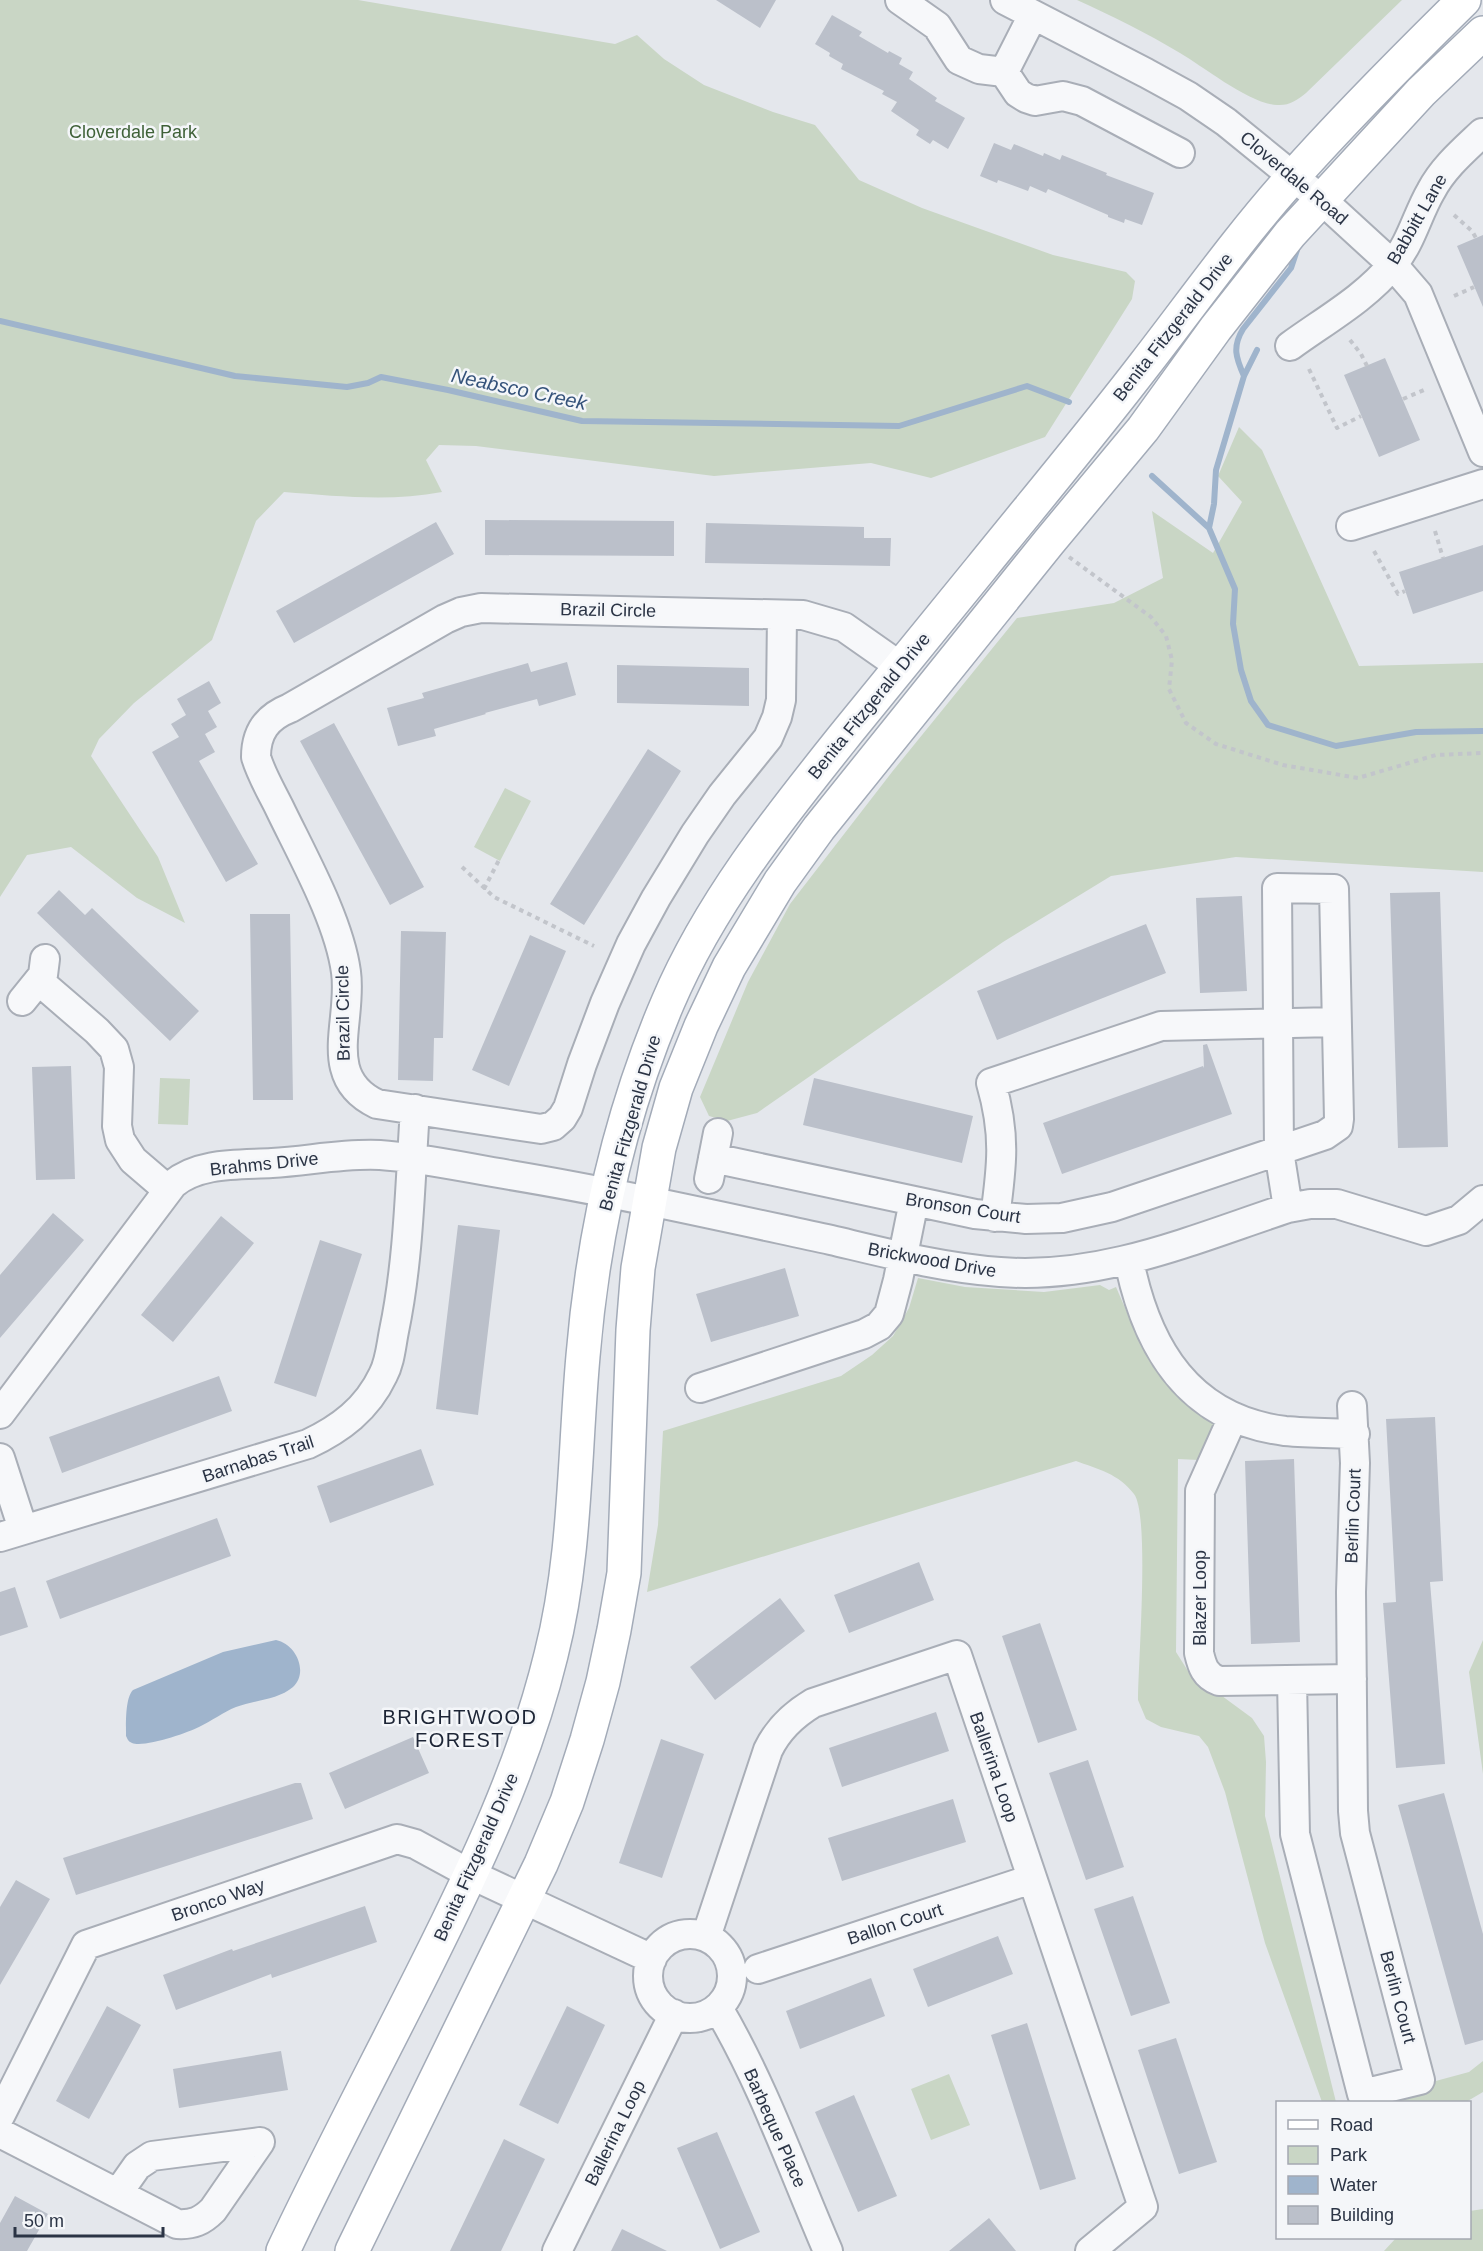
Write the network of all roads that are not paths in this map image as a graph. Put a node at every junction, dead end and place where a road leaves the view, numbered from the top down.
1 (900, 0) edge
2 (1005, 0) edge
3 (1464, 0) edge
4 (1033, 15) junction
5 (1483, 33) edge
6 (1004, 72) junction
7 (1483, 134) edge
8 (1180, 153) dead end
9 (1294, 175) junction
10 (1322, 200) junction
11 (1393, 265) junction
12 (1290, 346) dead end
13 (1483, 452) edge
14 (1483, 484) edge
15 (1351, 526) dead end
16 (782, 615) junction
17 (901, 667) junction
18 (35, 980) dead end
19 (1336, 1022) junction
20 (1278, 1023) junction
21 (415, 1109) junction
22 (1279, 1151) junction
23 (714, 1157) dead end
24 (412, 1158) junction
25 (168, 1190) junction
26 (606, 1192) junction
27 (1483, 1200) edge
28 (648, 1201) junction
29 (914, 1201) junction
30 (1288, 1208) junction
31 (995, 1217) junction
32 (903, 1256) junction
33 (1129, 1261) junction
34 (700, 1388) dead end
35 (0, 1414) edge
36 (1233, 1417) junction
37 (0, 1458) edge
38 (12, 1533) edge
39 (1352, 1679) junction
40 (1292, 1680) junction
41 (472, 1875) junction
42 (1032, 1879) junction
43 (525, 1899) junction
44 (706, 1937) junction
45 (652, 1959) junction
46 (758, 1969) dead end
47 (718, 2008) junction
48 (674, 2014) junction
49 (0, 2116) edge
50 (0, 2133) edge
51 (118, 2193) dead end
52 (283, 2251) edge
53 (352, 2251) edge
54 (557, 2251) edge
55 (828, 2251) edge
56 (1090, 2251) edge

1 - 6 street
2 - 4 street, Cloverdale Road
3 - 9 main road, Benita Fitzgerald Drive
4 - 6 street
4 - 9 street, Cloverdale Road
5 - 10 main road, Benita Fitzgerald Drive
6 - 8 street
7 - 11 street, Babbitt Lane
9 - 10 street, Cloverdale Road
9 - 17 main road, Benita Fitzgerald Drive
10 - 11 street, Cloverdale Road
10 - 28 main road, Benita Fitzgerald Drive
11 - 12 street, Babbitt Lane
11 - 13 street, Cloverdale Road
14 - 15 street
16 - 17 street, Brazil Circle
16 - 21 street, Brazil Circle
16 - 21 street, Brazil Circle
17 - 26 main road, Benita Fitzgerald Drive
18 - 25 street
19 - 20 street
19 - 20 street
19 - 22 street, Bronson Court
20 - 22 street
20 - 31 street
21 - 24 street, Barnabas Trail
22 - 30 street
22 - 31 street, Bronson Court
23 - 29 street, Bronson Court
24 - 25 street, Brahms Drive
24 - 26 street, Brahms Drive
24 - 38 street, Barnabas Trail
25 - 35 street, Brahms Drive
26 - 28 street, Brickwood Drive
26 - 41 main road, Benita Fitzgerald Drive
27 - 30 street, Brickwood Drive
28 - 32 street, Brickwood Drive
28 - 43 main road, Benita Fitzgerald Drive
29 - 31 street, Bronson Court
29 - 32 street
30 - 33 street, Brickwood Drive
32 - 33 street, Brickwood Drive
32 - 34 street
33 - 36 street, Berlin Court
36 - 39 street, Berlin Court
36 - 40 street, Blazer Loop
37 - 38 street, Barnabas Trail
39 - 40 street, Blazer Loop
39 - 40 street, Berlin Court
41 - 43 street, Bronco Way
41 - 49 street, Bronco Way
41 - 52 main road, Benita Fitzgerald Drive
42 - 44 street, Ballerina Loop
42 - 46 street, Ballon Court
42 - 56 street, Ballerina Loop
43 - 45 street
43 - 53 main road, Benita Fitzgerald Drive
44 - 45 street
44 - 47 street
45 - 48 street
47 - 48 street
47 - 55 street, Barbeque Place
48 - 54 street, Ballerina Loop
50 - 51 street

